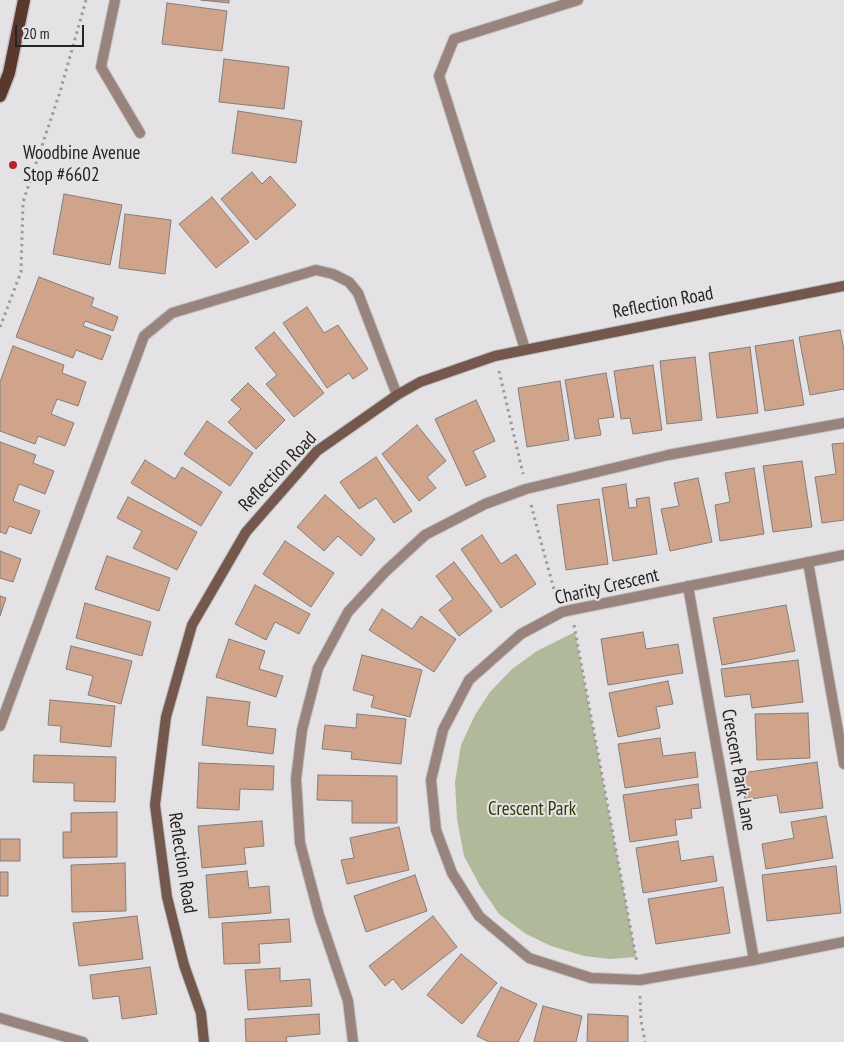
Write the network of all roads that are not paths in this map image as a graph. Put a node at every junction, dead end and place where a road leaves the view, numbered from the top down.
1 (24, 0) edge
2 (115, 0) edge
3 (578, 0) edge
4 (4, 71) edge
5 (0, 96) edge
6 (140, 133) dead end
7 (844, 286) edge
8 (525, 349) junction
9 (397, 395) junction
10 (844, 423) edge
11 (844, 555) edge
12 (808, 562) junction
13 (688, 586) junction
14 (0, 726) edge
15 (844, 764) edge
16 (844, 942) edge
17 (754, 960) junction
18 (0, 1018) edge
19 (84, 1042) edge
20 (204, 1042) edge
21 (353, 1042) edge

1 - 4 main road
2 - 6 street
3 - 8 street
4 - 5 main road
7 - 8 street, Reflection Road
8 - 9 street, Reflection Road
9 - 14 street
9 - 20 street, Reflection Road
10 - 21 street
11 - 12 street, Charity Crescent
12 - 13 street, Charity Crescent
12 - 15 street
13 - 17 street, Crescent Park Lane
13 - 17 street, Charity Crescent
16 - 17 street, Charity Crescent
18 - 19 street

